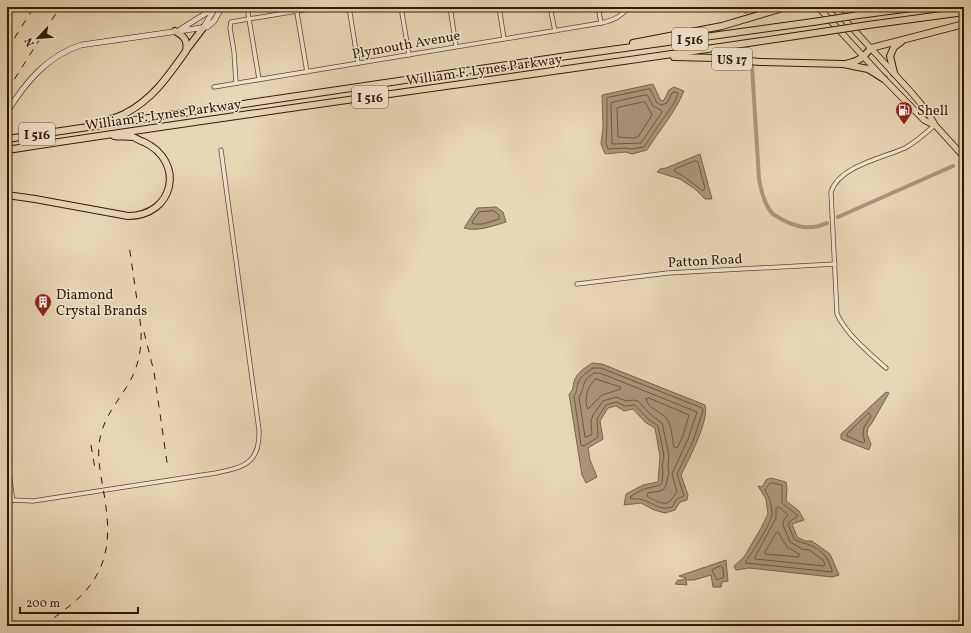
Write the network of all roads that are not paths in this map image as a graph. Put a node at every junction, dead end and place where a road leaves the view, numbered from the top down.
1 (216, 7) edge
2 (222, 7) edge
3 (247, 7) edge
4 (321, 7) edge
5 (349, 7) edge
6 (401, 7) edge
7 (450, 7) edge
8 (499, 7) edge
9 (550, 7) edge
10 (598, 7) edge
11 (630, 7) edge
12 (786, 7) edge
13 (818, 7) edge
14 (833, 7) edge
15 (919, 7) edge
16 (296, 9) edge
17 (964, 12) edge
18 (249, 18) junction
19 (601, 23) junction
20 (964, 24) edge
21 (203, 28) junction
22 (177, 30) junction
23 (555, 31) junction
24 (504, 39) junction
25 (902, 40) junction
26 (456, 46) junction
27 (871, 48) junction
28 (186, 51) junction
29 (409, 55) junction
30 (567, 56) junction
31 (864, 57) junction
32 (639, 59) junction
33 (358, 63) junction
34 (843, 64) junction
35 (306, 72) junction
36 (894, 73) junction
37 (259, 79) junction
38 (884, 79) junction
39 (236, 83) junction
40 (214, 87) dead end
41 (7, 112) edge
42 (935, 125) junction
43 (92, 126) junction
44 (101, 136) junction
45 (7, 138) edge
46 (7, 150) edge
47 (221, 150) dead end
48 (964, 157) edge
49 (7, 196) edge
50 (835, 264) junction
51 (577, 284) dead end
52 (886, 368) dead end
53 (7, 461) edge
54 (10, 500) edge

1 - 21 street
1 - 22 street
2 - 21 street
3 - 18 street
4 - 16 street
5 - 33 street
6 - 29 street
7 - 26 street
8 - 24 street
9 - 23 street
10 - 19 street
11 - 19 street, Plymouth Avenue
12 - 30 highway, US 17
13 - 31 main road
14 - 27 main road, US 17
15 - 30 highway, William F. Lynes Parkway / I 516, bridge
16 - 18 street
16 - 35 street
17 - 32 highway, William F. Lynes Parkway / I 516, bridge
18 - 37 street
18 - 39 street
19 - 23 street, Plymouth Avenue
20 - 25 highway
21 - 22 street
21 - 28 highway
22 - 28 highway
22 - 41 street
23 - 24 street, Plymouth Avenue
24 - 26 street, Plymouth Avenue
25 - 27 highway
25 - 36 highway
26 - 29 street, Plymouth Avenue
27 - 31 highway
27 - 36 main road, US 17
28 - 43 highway
29 - 33 street, Plymouth Avenue
30 - 43 highway, William F. Lynes Parkway / I 516
31 - 34 highway
31 - 38 main road
32 - 34 highway, US 17
32 - 44 highway, William F. Lynes Parkway / I 516
33 - 35 street, Plymouth Avenue
34 - 38 highway, US 17
35 - 37 street, Plymouth Avenue
36 - 42 main road, US 17
37 - 39 street, Plymouth Avenue
38 - 42 main road, US 17
39 - 40 street, Plymouth Avenue
42 - 48 main road, US 17
42 - 50 street
43 - 45 highway, William F. Lynes Parkway / I 516
44 - 46 highway, William F. Lynes Parkway / I 516
44 - 49 highway
47 - 54 street
50 - 51 street, Patton Road
50 - 52 street
53 - 54 street

